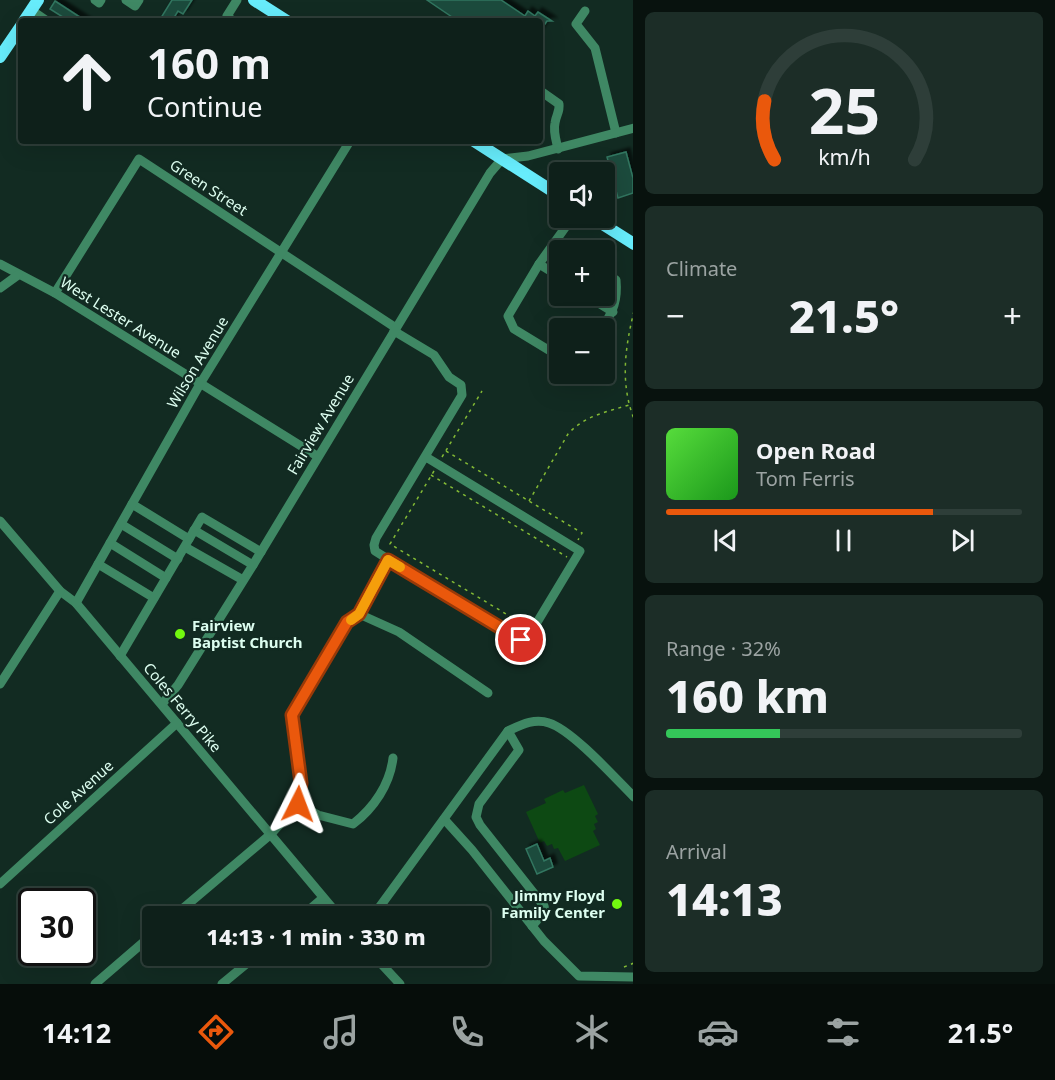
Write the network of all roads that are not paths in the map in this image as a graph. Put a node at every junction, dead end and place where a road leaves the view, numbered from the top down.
1 (95, 0) edge
2 (102, 0) edge
3 (126, 0) edge
4 (139, 0) edge
5 (237, 0) edge
6 (254, 0) edge
7 (585, 11) dead end
8 (229, 18) edge
9 (279, 18) edge
10 (18, 30) edge
11 (0, 57) edge
12 (543, 93) edge
13 (633, 128) edge
14 (616, 133) junction
15 (348, 144) edge
16 (479, 144) edge
17 (558, 149) junction
18 (502, 159) junction
19 (549, 189) edge
20 (608, 228) edge
21 (633, 244) edge
22 (549, 251) edge
23 (282, 252) junction
24 (0, 264) edge
25 (539, 264) junction
26 (549, 270) edge
27 (18, 275) junction
28 (615, 279) edge
29 (0, 288) edge
30 (55, 293) junction
31 (603, 306) edge
32 (615, 306) edge
33 (615, 306) edge
34 (613, 312) junction
35 (609, 318) edge
36 (395, 330) junction
37 (549, 350) edge
38 (200, 384) junction
39 (317, 456) junction
40 (426, 457) junction
41 (132, 504) junction
42 (0, 521) edge
43 (121, 524) junction
44 (194, 530) junction
45 (110, 543) junction
46 (187, 543) junction
47 (261, 552) junction
48 (178, 559) junction
49 (388, 560) junction
50 (98, 564) junction
51 (253, 565) junction
52 (166, 578) junction
53 (243, 580) junction
54 (60, 591) junction
55 (154, 598) junction
56 (76, 603) junction
57 (359, 614) junction
58 (120, 656) junction
59 (0, 684) edge
60 (488, 693) dead end
61 (162, 704) junction
62 (177, 723) junction
63 (508, 731) junction
64 (393, 758) dead end
65 (633, 797) edge
66 (298, 804) junction
67 (444, 819) junction
68 (271, 834) junction
69 (0, 884) edge
70 (322, 898) junction
71 (186, 906) edge
72 (313, 906) edge
73 (330, 906) edge
74 (380, 906) edge
75 (532, 927) junction
76 (142, 943) edge
77 (245, 966) edge
78 (383, 966) edge
79 (632, 980) edge
80 (227, 982) edge
81 (95, 984) edge
82 (400, 984) edge

1 - 2 street
3 - 4 street
5 - 8 street
6 - 9 main road
7 - 14 street
10 - 11 main road
12 - 17 street
13 - 14 street
14 - 17 street
15 - 23 street, Wilson Avenue
16 - 18 main road
17 - 18 street
18 - 19 main road
18 - 36 street, Fairview Avenue
20 - 21 main road
22 - 25 street
23 - 30 street, Green Street
23 - 36 street, Green Street
23 - 38 street, Wilson Avenue
24 - 27 street, West Lester Avenue
25 - 26 street
25 - 37 street
27 - 29 street
27 - 30 street, West Lester Avenue
28 - 33 street
30 - 38 street, West Lester Avenue
31 - 34 street
32 - 34 street
34 - 35 street
36 - 39 street, Fairview Avenue
36 - 40 street, Green Street
38 - 39 street, West Lester Avenue
38 - 41 street, Wilson Avenue
39 - 47 street, Fairview Avenue
40 - 49 street, Green Street
40 - 49 street
41 - 43 street, Wilson Avenue
41 - 46 street
42 - 54 street, Coles Ferry Pike
43 - 45 street, Wilson Avenue
43 - 48 street
44 - 46 street
44 - 47 street
44 - 51 street
45 - 50 street, Wilson Avenue
45 - 52 street
46 - 48 street
46 - 53 street
47 - 51 street, Fairview Avenue
48 - 52 street
49 - 57 street
50 - 55 street
50 - 56 street, Wilson Avenue
51 - 53 street, Fairview Avenue
52 - 55 street
53 - 61 street, Fairview Avenue
54 - 56 street, Coles Ferry Pike
54 - 59 street
55 - 58 street
56 - 58 street, Coles Ferry Pike
57 - 60 street
57 - 66 street
58 - 61 street, Coles Ferry Pike
61 - 62 street, Coles Ferry Pike
62 - 68 street, Coles Ferry Pike
62 - 69 street, Cole Avenue
63 - 65 street
63 - 67 street
63 - 75 street
64 - 66 street
66 - 68 street
67 - 74 street
67 - 75 street
68 - 70 street, Coles Ferry Pike
68 - 71 street
70 - 72 street
70 - 73 street, Coles Ferry Pike
75 - 79 street
76 - 81 street
77 - 80 street
78 - 82 street

